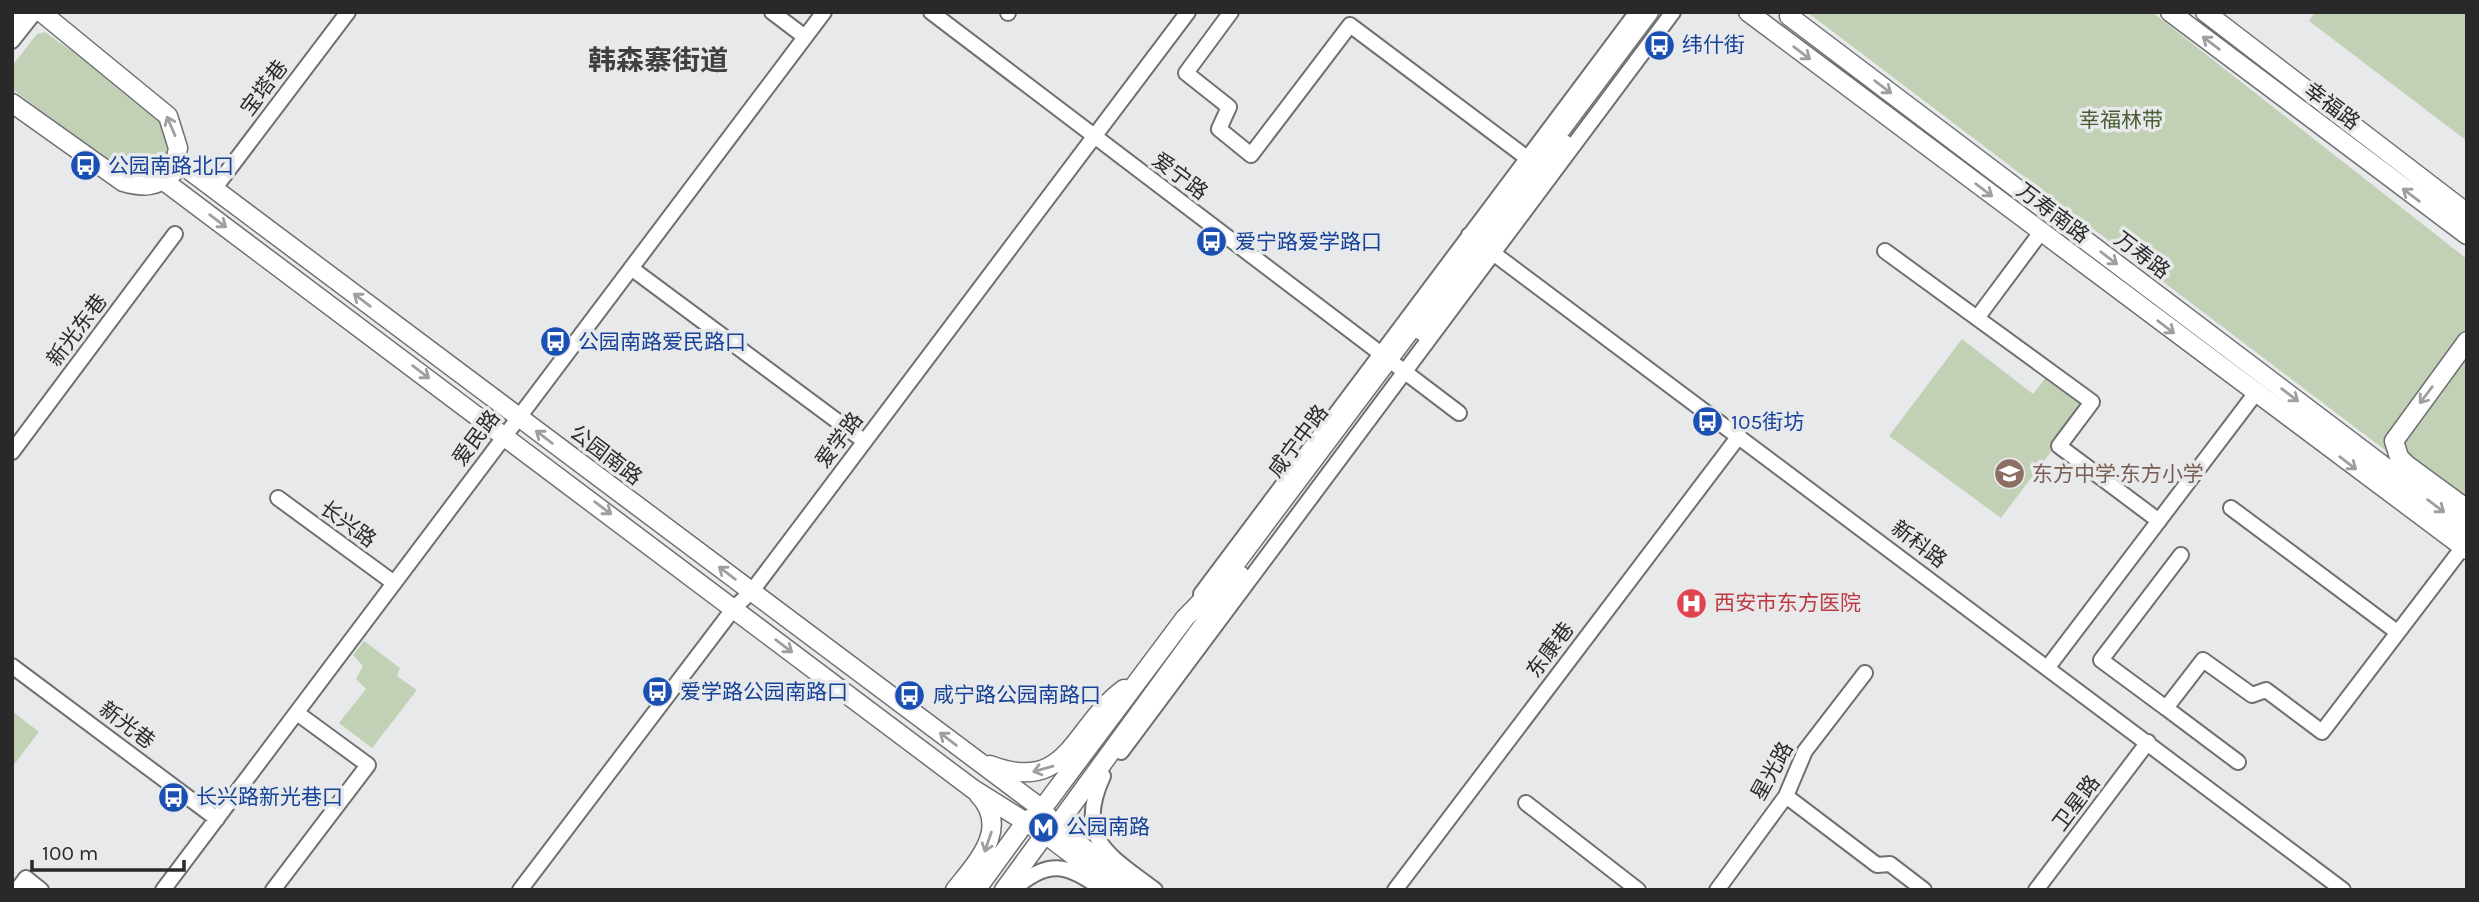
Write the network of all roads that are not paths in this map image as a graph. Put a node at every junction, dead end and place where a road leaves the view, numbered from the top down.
1 (24, 12) edge
2 (35, 12) edge
3 (41, 12) edge
4 (348, 12) edge
5 (772, 12) edge
6 (824, 12) edge
7 (931, 12) edge
8 (1188, 12) edge
9 (1231, 12) edge
10 (1637, 12) edge
11 (1648, 12) edge
12 (1662, 12) edge
13 (1673, 12) edge
14 (1748, 12) edge
15 (2170, 12) edge
16 (2205, 12) edge
17 (1789, 16) dead end
18 (12, 27) edge
19 (805, 37) junction
20 (12, 41) edge
21 (2241, 65) junction
22 (2310, 92) junction
23 (12, 103) edge
24 (1093, 137) junction
25 (1527, 158) junction
26 (177, 161) junction
27 (164, 181) junction
28 (214, 189) junction
29 (2467, 213) edge
30 (2041, 233) junction
31 (175, 234) dead end
32 (2467, 235) edge
33 (1482, 244) junction
34 (1885, 251) dead end
35 (2077, 260) junction
36 (631, 268) junction
37 (1977, 317) junction
38 (2188, 318) junction
39 (2467, 341) edge
40 (1393, 362) junction
41 (2255, 394) junction
42 (1459, 413) dead end
43 (517, 417) junction
44 (505, 435) junction
45 (1739, 436) junction
46 (864, 441) junction
47 (12, 452) edge
48 (278, 498) dead end
49 (2231, 508) dead end
50 (2467, 509) edge
51 (2159, 521) junction
52 (2467, 529) edge
53 (2465, 548) edge
54 (2181, 555) dead end
55 (394, 583) junction
56 (752, 591) junction
57 (734, 608) junction
58 (2397, 632) junction
59 (12, 666) edge
60 (2048, 667) junction
61 (1143, 673) junction
62 (1865, 673) dead end
63 (2166, 708) junction
64 (296, 713) junction
65 (2148, 742) junction
66 (973, 758) junction
67 (2238, 762) dead end
68 (1103, 776) junction
69 (1086, 787) junction
70 (973, 789) junction
71 (1786, 796) junction
72 (1526, 803) dead end
73 (1042, 809) junction
74 (217, 819) junction
75 (1024, 824) junction
76 (1051, 830) junction
77 (21, 884) edge
78 (41, 890) edge
79 (163, 890) edge
80 (273, 890) edge
81 (520, 890) edge
82 (956, 890) edge
83 (976, 890) edge
84 (1004, 890) edge
85 (1013, 890) edge
86 (1102, 890) edge
87 (1119, 890) edge
88 (1140, 890) edge
89 (1155, 890) edge
90 (1395, 890) edge
91 (1638, 890) edge
92 (1717, 890) edge
93 (1924, 890) edge
94 (2036, 890) edge
95 (2343, 890) edge

1 - 18 main road
2 - 20 street
26 -> 3 main road
4 - 28 street, 宝塔巷
5 - 19 street
6 - 19 street, 爱民路
7 - 24 street, 爱宁路
8 - 24 street, 爱学路
9 - 25 street
10 - 25 street
11 - 33 main road, 咸宁中路
12 - 33 main road, 咸宁中路
13 - 33 street
14 -> 30 main road, 万寿南路
21 -> 15 main road, 幸福路
16 - 22 main road
17 -> 38 main road, 万寿路
19 - 36 street, 爱民路
21 - 22 main road
32 -> 21 main road, 幸福路
22 - 29 main road
23 - 27 main road
24 - 40 street, 爱宁路
24 - 46 street, 爱学路
25 - 33 street
26 - 27 main road
26 - 28 main road, 公园南路
27 -> 44 main road, 公园南路
43 -> 28 main road, 公园南路
30 - 35 main road, 万寿南路
30 - 37 street
31 - 47 street, 新光东巷
33 - 40 main road, 咸宁中路
33 - 45 street, 新科路
34 - 37 street
35 - 38 main road
35 -> 41 main road, 万寿南路
36 - 43 street, 爱民路
36 - 46 street
37 - 51 street
38 -> 52 main road, 万寿路
39 -> 50 main road
40 - 42 street, 爱宁路
40 - 61 main road, 咸宁中路
40 - 68 street
40 - 69 main road, 咸宁中路
41 - 51 street
41 -> 53 main road, 万寿南路
43 - 44 street, 爱民路
56 -> 43 main road, 公园南路
44 - 55 street, 爱民路
44 -> 57 main road, 公园南路
45 - 60 street, 新科路
45 - 90 street, 东康巷
46 - 56 street, 爱学路
48 - 55 street, 长兴路
49 - 58 street
51 - 60 street
53 - 58 street
54 - 63 street
55 - 64 street, 爱民路
56 - 57 street, 爱学路
66 -> 56 main road, 公园南路
57 -> 70 main road, 公园南路
57 - 81 street, 爱学路
58 - 63 street
59 - 74 street, 新光巷
60 - 65 street, 新科路
61 -> 66 main road
61 - 73 main road, 咸宁中路
62 - 71 street, 星光路
63 - 67 street
64 - 74 street, 爱民路
64 - 80 street
65 - 94 street, 卫星路
65 - 95 street, 新科路
66 - 73 main road, 公园南路
68 - 69 street
68 - 89 street
69 - 76 main road, 咸宁中路
70 - 75 main road, 公园南路
70 -> 82 main road
71 - 92 street, 星光路
71 - 93 street
72 - 91 street
73 - 75 main road, 咸宁中路
73 - 76 main road, 公园南路
74 - 79 street, 爱民路
75 - 76 main road, 公园南路
75 - 83 main road, 咸宁中路
76 - 84 main road, 咸宁中路
76 - 87 main road, 公园南路
76 - 88 main road, 公园南路
77 - 78 street
85 - 86 street

